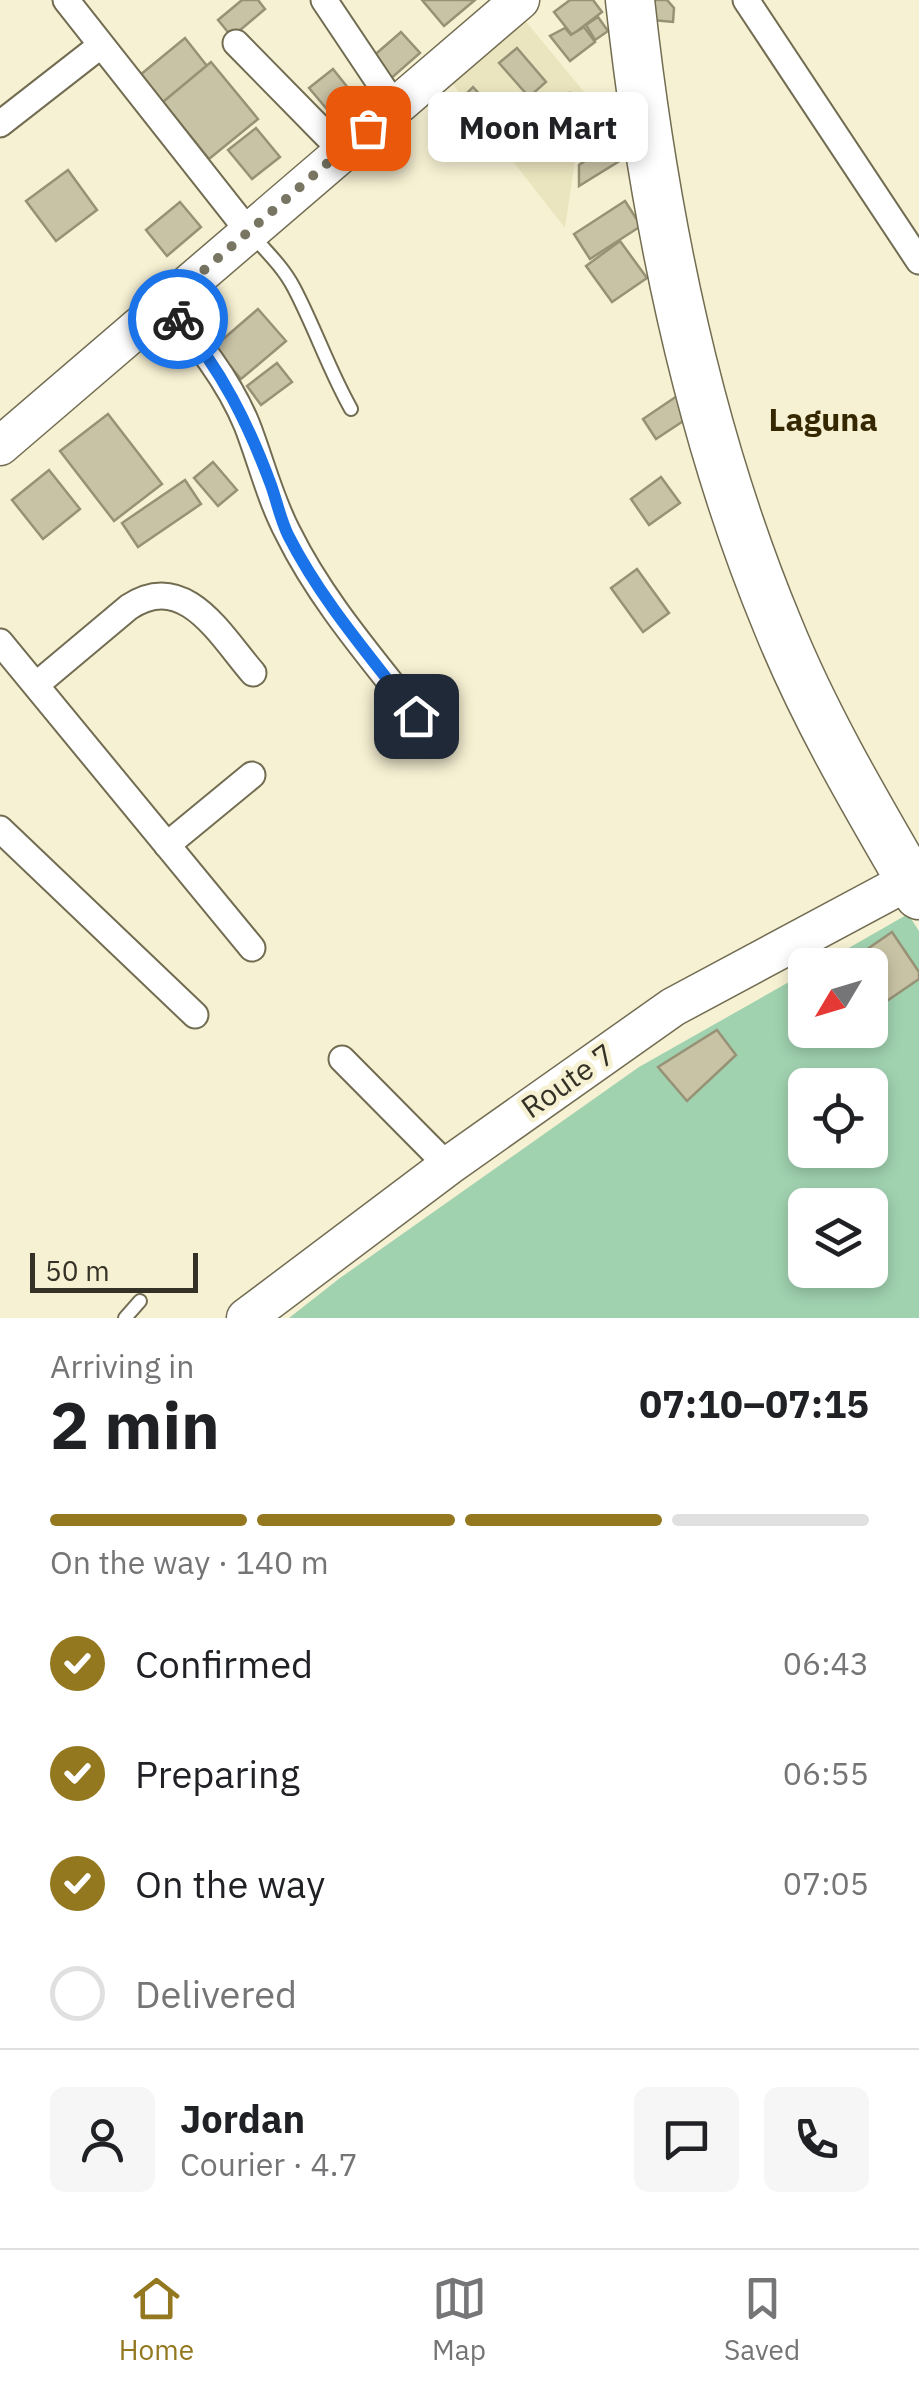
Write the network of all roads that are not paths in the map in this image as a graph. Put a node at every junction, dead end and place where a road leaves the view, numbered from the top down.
1 (66, 0) edge
2 (324, 0) edge
3 (520, 0) edge
4 (630, 0) edge
5 (746, 0) edge
6 (236, 44) dead end
7 (100, 46) junction
8 (395, 106) junction
9 (0, 124) edge
10 (342, 150) junction
11 (248, 232) junction
12 (919, 261) edge
13 (165, 304) junction
14 (351, 409) dead end
15 (0, 446) edge
16 (0, 642) edge
17 (253, 674) dead end
18 (36, 685) junction
19 (416, 716) dead end
20 (252, 775) dead end
21 (0, 829) edge
22 (167, 845) junction
23 (915, 887) edge
24 (252, 948) dead end
25 (195, 1015) dead end
26 (342, 1059) dead end
27 (448, 1166) junction
28 (140, 1302) dead end
29 (125, 1318) edge
30 (246, 1318) edge

1 - 7 street
2 - 8 street
3 - 8 street
4 - 23 highway
5 - 12 street
6 - 10 street
7 - 9 street
7 - 11 street
8 - 10 street
10 - 11 street
11 - 13 street
11 - 14 lane
13 - 15 street
13 - 19 street
16 - 18 street
17 - 18 street
18 - 22 street
20 - 22 street
21 - 25 street
22 - 24 street
23 - 27 street, Route 7
26 - 27 street
27 - 30 street, Route 7
28 - 29 lane

